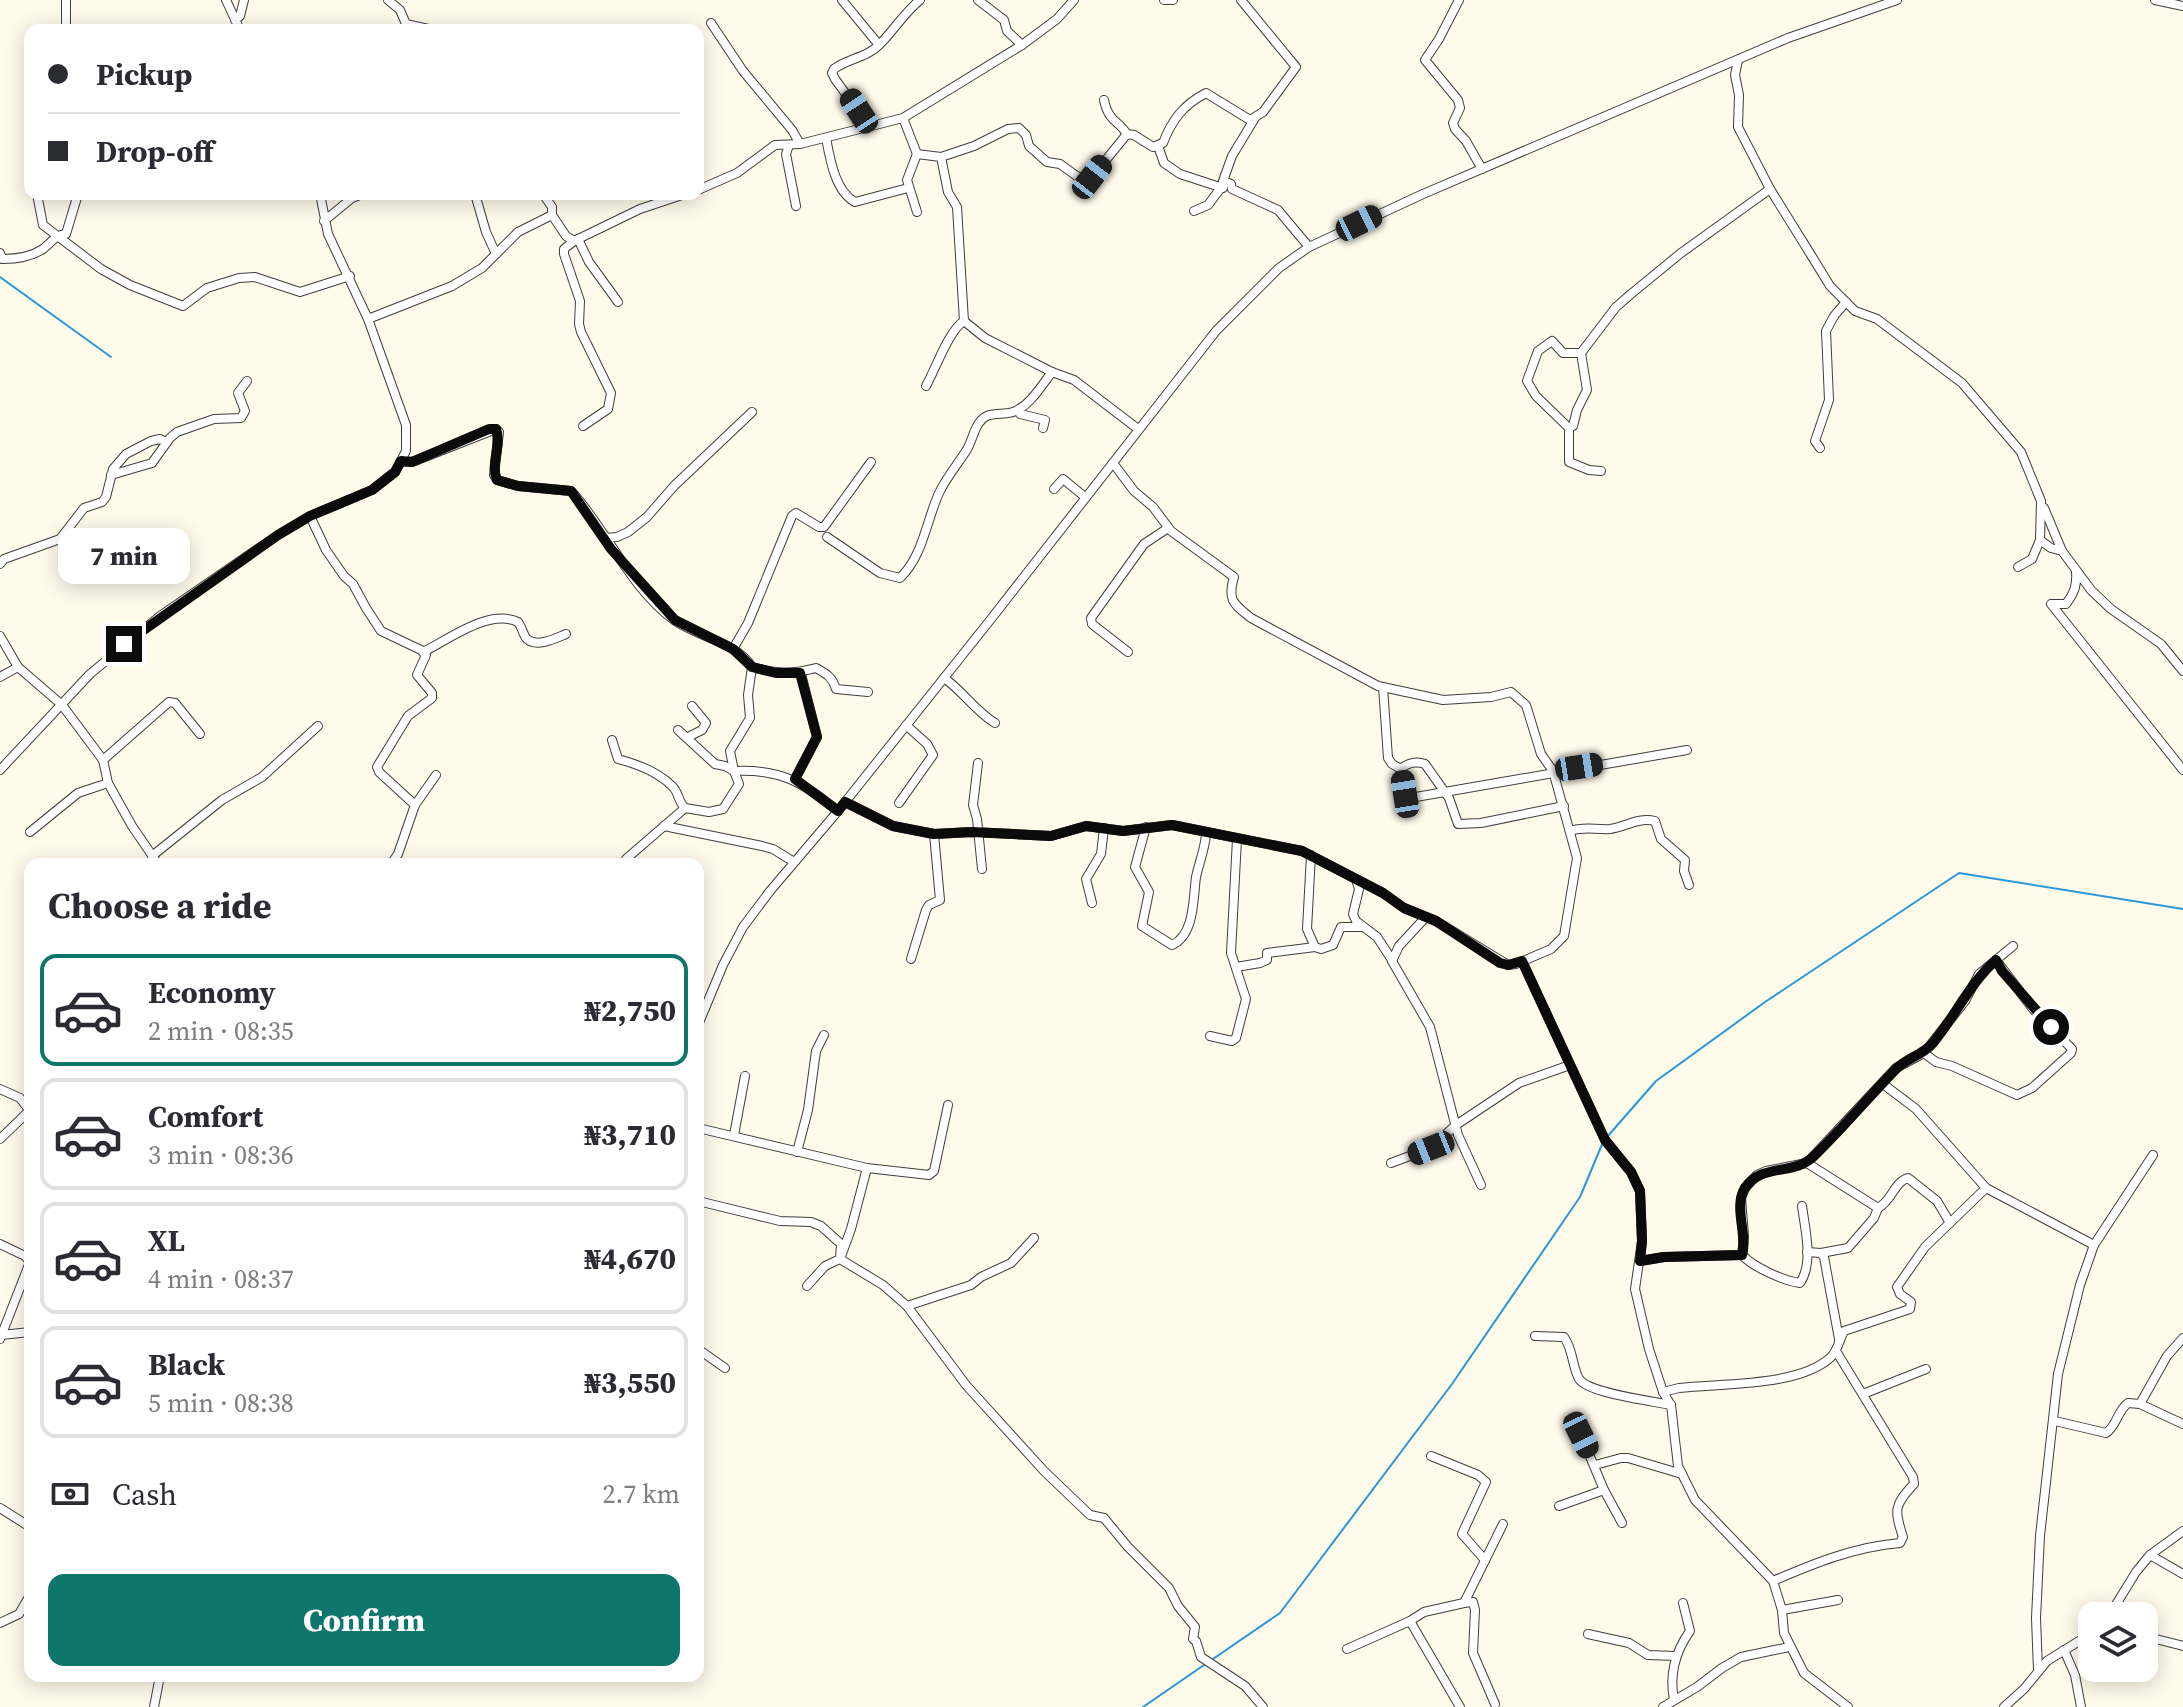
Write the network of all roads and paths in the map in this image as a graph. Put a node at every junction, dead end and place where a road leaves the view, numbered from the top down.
1 (66, 0) edge
2 (226, 0) edge
3 (244, 0) edge
4 (388, 0) edge
5 (842, 0) edge
6 (920, 0) edge
7 (978, 0) edge
8 (1074, 0) edge
9 (1164, 0) edge
10 (1173, 0) edge
11 (1241, 0) edge
12 (1459, 0) edge
13 (1897, 0) edge
14 (2155, 0) edge
15 (2183, 6) edge
16 (235, 20) junction
17 (711, 23) dead end
18 (66, 24) edge
19 (237, 24) edge
20 (406, 24) edge
21 (879, 45) junction
22 (1022, 45) junction
23 (1738, 60) junction
24 (1104, 100) dead end
25 (903, 118) junction
26 (1255, 118) junction
27 (869, 126) junction
28 (1127, 135) junction
29 (826, 138) junction
30 (800, 144) junction
31 (789, 145) junction
32 (1158, 146) junction
33 (917, 154) junction
34 (941, 157) junction
35 (1482, 169) junction
36 (1223, 184) junction
37 (704, 187) edge
38 (908, 188) junction
39 (1770, 189) junction
40 (38, 200) edge
41 (76, 200) edge
42 (321, 200) edge
43 (350, 200) edge
44 (477, 200) edge
45 (547, 200) edge
46 (667, 200) edge
47 (796, 206) dead end
48 (1194, 211) dead end
49 (917, 212) dead end
50 (552, 215) junction
51 (324, 221) junction
52 (58, 235) junction
53 (576, 240) junction
54 (1309, 247) junction
55 (0, 253) edge
56 (496, 254) junction
57 (350, 276) junction
58 (618, 302) dead end
59 (1846, 302) junction
60 (368, 319) junction
61 (964, 321) junction
62 (1581, 353) junction
63 (1052, 372) junction
64 (247, 381) dead end
65 (926, 386) dead end
66 (1019, 409) junction
67 (752, 412) dead end
68 (583, 426) dead end
69 (1043, 428) dead end
70 (1569, 428) junction
71 (1138, 429) junction
72 (166, 442) junction
73 (1820, 448) dead end
74 (401, 461) junction
75 (871, 462) dead end
76 (1113, 463) junction
77 (1601, 471) dead end
78 (111, 475) junction
79 (1054, 489) dead end
80 (1085, 497) junction
81 (2041, 501) junction
82 (310, 516) junction
83 (1168, 528) junction
84 (827, 537) dead end
85 (605, 538) junction
86 (2040, 540) junction
87 (2062, 551) junction
88 (0, 564) edge
89 (2018, 567) dead end
90 (2075, 568) junction
91 (566, 634) dead end
92 (0, 636) edge
93 (733, 649) junction
94 (423, 652) junction
95 (1128, 652) dead end
96 (18, 667) junction
97 (752, 667) junction
98 (2183, 671) edge
99 (801, 674) junction
100 (0, 677) edge
101 (944, 678) junction
102 (1383, 687) junction
103 (868, 692) dead end
104 (62, 705) junction
105 (692, 706) dead end
106 (995, 723) dead end
107 (906, 725) junction
108 (318, 726) dead end
109 (678, 730) dead end
110 (200, 734) dead end
111 (688, 737) junction
112 (612, 740) dead end
113 (1687, 750) dead end
114 (103, 760) junction
115 (978, 763) dead end
116 (1401, 769) junction
117 (0, 770) edge
118 (2183, 770) edge
119 (734, 771) junction
120 (1553, 771) junction
121 (436, 775) dead end
122 (795, 779) junction
123 (108, 783) junction
124 (1443, 790) junction
125 (845, 802) junction
126 (899, 803) dead end
127 (415, 805) junction
128 (1564, 806) junction
129 (685, 808) junction
130 (838, 811) junction
131 (664, 826) junction
132 (1146, 827) junction
133 (1104, 828) junction
134 (1570, 831) junction
135 (30, 832) dead end
136 (979, 833) junction
137 (934, 834) junction
138 (1206, 834) junction
139 (1237, 839) junction
140 (1311, 855) junction
141 (154, 858) edge
142 (157, 858) edge
143 (395, 858) edge
144 (627, 858) edge
145 (794, 862) junction
146 (982, 869) dead end
147 (1356, 879) junction
148 (1689, 885) dead end
149 (1092, 903) dead end
150 (1425, 918) junction
151 (1362, 927) junction
152 (2013, 946) dead end
153 (1315, 947) junction
154 (911, 959) dead end
155 (1996, 960) junction
156 (1392, 961) junction
157 (1522, 961) junction
158 (1236, 967) junction
159 (704, 1011) edge
160 (824, 1035) dead end
161 (1210, 1036) dead end
162 (1924, 1053) junction
163 (1570, 1065) junction
164 (745, 1076) dead end
165 (1883, 1084) junction
166 (0, 1089) edge
167 (24, 1103) edge
168 (948, 1105) dead end
169 (24, 1117) edge
170 (1456, 1125) junction
171 (704, 1129) edge
172 (734, 1135) junction
173 (0, 1139) edge
174 (797, 1152) junction
175 (2153, 1155) dead end
176 (1391, 1163) dead end
177 (1807, 1163) junction
178 (853, 1164) junction
179 (867, 1168) junction
180 (863, 1180) junction
181 (1481, 1185) dead end
182 (1986, 1188) junction
183 (704, 1202) edge
184 (1802, 1206) dead end
185 (1878, 1208) junction
186 (1950, 1223) junction
187 (1034, 1238) dead end
188 (0, 1244) edge
189 (2094, 1245) junction
190 (1807, 1252) junction
191 (1821, 1253) junction
192 (1742, 1255) junction
193 (24, 1256) edge
194 (840, 1259) junction
195 (1640, 1261) junction
196 (24, 1278) edge
197 (807, 1286) dead end
198 (907, 1306) junction
199 (24, 1333) edge
200 (1535, 1336) dead end
201 (1, 1337) edge
202 (2183, 1338) edge
203 (1839, 1340) junction
204 (1836, 1351) junction
205 (704, 1353) edge
206 (725, 1368) dead end
207 (1926, 1369) dead end
208 (1663, 1392) junction
209 (1863, 1394) junction
210 (2140, 1404) junction
211 (1671, 1405) junction
212 (2055, 1421) junction
213 (2183, 1424) edge
214 (1581, 1435) dead end
215 (1431, 1456) dead end
216 (1595, 1465) junction
217 (1682, 1474) junction
218 (1604, 1490) junction
219 (1559, 1506) dead end
220 (0, 1508) edge
221 (24, 1523) edge
222 (1622, 1523) dead end
223 (1503, 1524) dead end
224 (2183, 1531) edge
225 (2150, 1555) junction
226 (1485, 1560) junction
227 (2183, 1574) edge
228 (1773, 1581) junction
229 (1838, 1600) dead end
230 (2118, 1602) edge
231 (1464, 1603) junction
232 (1683, 1603) dead end
233 (24, 1605) edge
234 (1782, 1610) junction
235 (1410, 1621) junction
236 (0, 1623) edge
237 (1588, 1634) dead end
238 (2158, 1640) edge
239 (2078, 1642) edge
240 (2183, 1646) edge
241 (1789, 1647) junction
242 (1347, 1649) dead end
243 (2064, 1650) junction
244 (1676, 1656) junction
245 (2038, 1670) junction
246 (159, 1682) edge
247 (2016, 1697) junction
248 (1674, 1700) junction
249 (1495, 1704) dead end
250 (154, 1707) edge
251 (1263, 1707) edge
252 (1460, 1707) edge
253 (1663, 1707) edge
254 (1848, 1707) edge
255 (2004, 1707) edge
256 (2018, 1707) edge
257 (2081, 1707) edge

1 - 18 street
2 - 16 street
3 - 16 street
4 - 20 street
5 - 21 street
6 - 21 street
7 - 22 street
8 - 22 street
9 - 10 street
11 - 26 street
12 - 35 street
13 - 23 street
14 - 15 street
16 - 19 street
17 - 30 street
21 - 27 street
22 - 25 street
23 - 35 street
23 - 39 street
24 - 28 street
25 - 27 street
25 - 33 street
26 - 32 street
26 - 36 street
27 - 29 street
28 - 32 street
28 - 34 street
29 - 30 street
29 - 38 street
30 - 31 street
31 - 37 street
31 - 47 street
32 - 36 street
33 - 34 street
33 - 38 street
34 - 61 street
35 - 54 street
36 - 48 street
36 - 54 street
38 - 49 street
39 - 59 street
39 - 62 street
40 - 52 street
41 - 52 street
42 - 51 street
43 - 51 street
44 - 56 street
45 - 50 street
46 - 53 street
50 - 53 street
50 - 56 street
51 - 57 street
52 - 55 street
52 - 57 street
53 - 58 street
53 - 68 street
54 - 71 street
56 - 60 street
57 - 60 street
59 - 73 street
59 - 81 street
60 - 74 street
61 - 63 street
61 - 65 street
62 - 70 street
62 - 70 street
63 - 66 street
63 - 71 street
64 - 72 street
66 - 69 street
66 - 84 street
67 - 85 street
70 - 77 street
71 - 76 street
72 - 78 street
72 - 78 street
74 - 82 street
74 - 85 street
75 - 93 street
76 - 80 street
76 - 83 street
78 - 88 street
79 - 80 street
80 - 101 street
81 - 86 street
81 - 87 street
82 - 94 street
82 - 104 street
83 - 95 street
83 - 102 street
85 - 93 street
86 - 87 street
86 - 89 street
87 - 90 street
90 - 98 street
90 - 118 street
91 - 94 street
92 - 96 street
93 - 97 street
94 - 127 street
96 - 100 street
96 - 104 street
97 - 99 street
97 - 119 street
99 - 103 street
99 - 122 street
101 - 106 street
101 - 107 street
102 - 116 street
102 - 120 street
104 - 114 street
104 - 117 street
105 - 111 street
107 - 125 street
107 - 126 street
108 - 142 street
109 - 111 street
110 - 114 street
111 - 119 street
112 - 129 street
113 - 120 street
114 - 123 street
115 - 136 street
116 - 124 street
116 - 124 street
119 - 122 street
119 - 129 street
120 - 124 street
120 - 128 street
121 - 127 street
122 - 130 street
123 - 135 street
123 - 141 street
124 - 128 street
125 - 130 street
125 - 137 street
127 - 143 street
128 - 134 street
129 - 131 street
130 - 145 street
131 - 144 street
131 - 145 street
132 - 133 street
132 - 138 street
132 - 138 street
133 - 136 street
133 - 149 street
134 - 148 street
134 - 157 street
136 - 137 street
136 - 146 street
137 - 154 street
138 - 139 street
139 - 140 street
139 - 158 street
140 - 147 street
140 - 153 street
145 - 159 street
147 - 150 street
147 - 151 street
150 - 156 street
150 - 157 street
151 - 153 street
151 - 156 street
152 - 155 street
153 - 158 street
155 - 162 street
155 - 162 street
156 - 170 street
157 - 163 street
158 - 161 street
160 - 174 street
162 - 165 street
163 - 170 street
163 - 195 street
164 - 172 street
165 - 177 street
165 - 182 street
166 - 167 street
168 - 179 street
169 - 173 street
170 - 176 street
170 - 181 street
171 - 172 street
172 - 174 street
174 - 178 street
175 - 189 street
177 - 185 street
177 - 192 street
178 - 179 street
178 - 180 street
179 - 180 street
180 - 194 street
182 - 186 street
182 - 189 street
183 - 194 street
184 - 190 street
185 - 186 street
185 - 191 street
186 - 203 street
187 - 198 street
188 - 193 street
189 - 212 street
190 - 191 street
190 - 192 street
191 - 203 street
192 - 195 street
194 - 197 street
194 - 198 street
195 - 208 street
196 - 201 street
198 - 251 street
199 - 201 street
200 - 211 street
202 - 210 street
203 - 204 street
204 - 208 street
204 - 209 street
205 - 206 street
207 - 209 street
208 - 211 street
209 - 228 street
210 - 212 street
210 - 213 street
211 - 217 street
212 - 245 street
214 - 216 street
215 - 226 street
216 - 217 street
216 - 218 street
217 - 228 street
218 - 219 street
218 - 222 street
220 - 221 street
223 - 226 street
224 - 225 street
225 - 227 street
225 - 230 street
226 - 231 street
228 - 234 street
229 - 234 street
231 - 235 street
231 - 249 street
232 - 244 street
233 - 236 street
234 - 241 street
235 - 242 street
235 - 252 street
237 - 244 street
238 - 240 street
239 - 243 street
241 - 248 street
241 - 254 street
243 - 245 street
243 - 257 street
244 - 248 street
245 - 247 street
246 - 250 street
247 - 255 street
247 - 256 street
248 - 253 street

